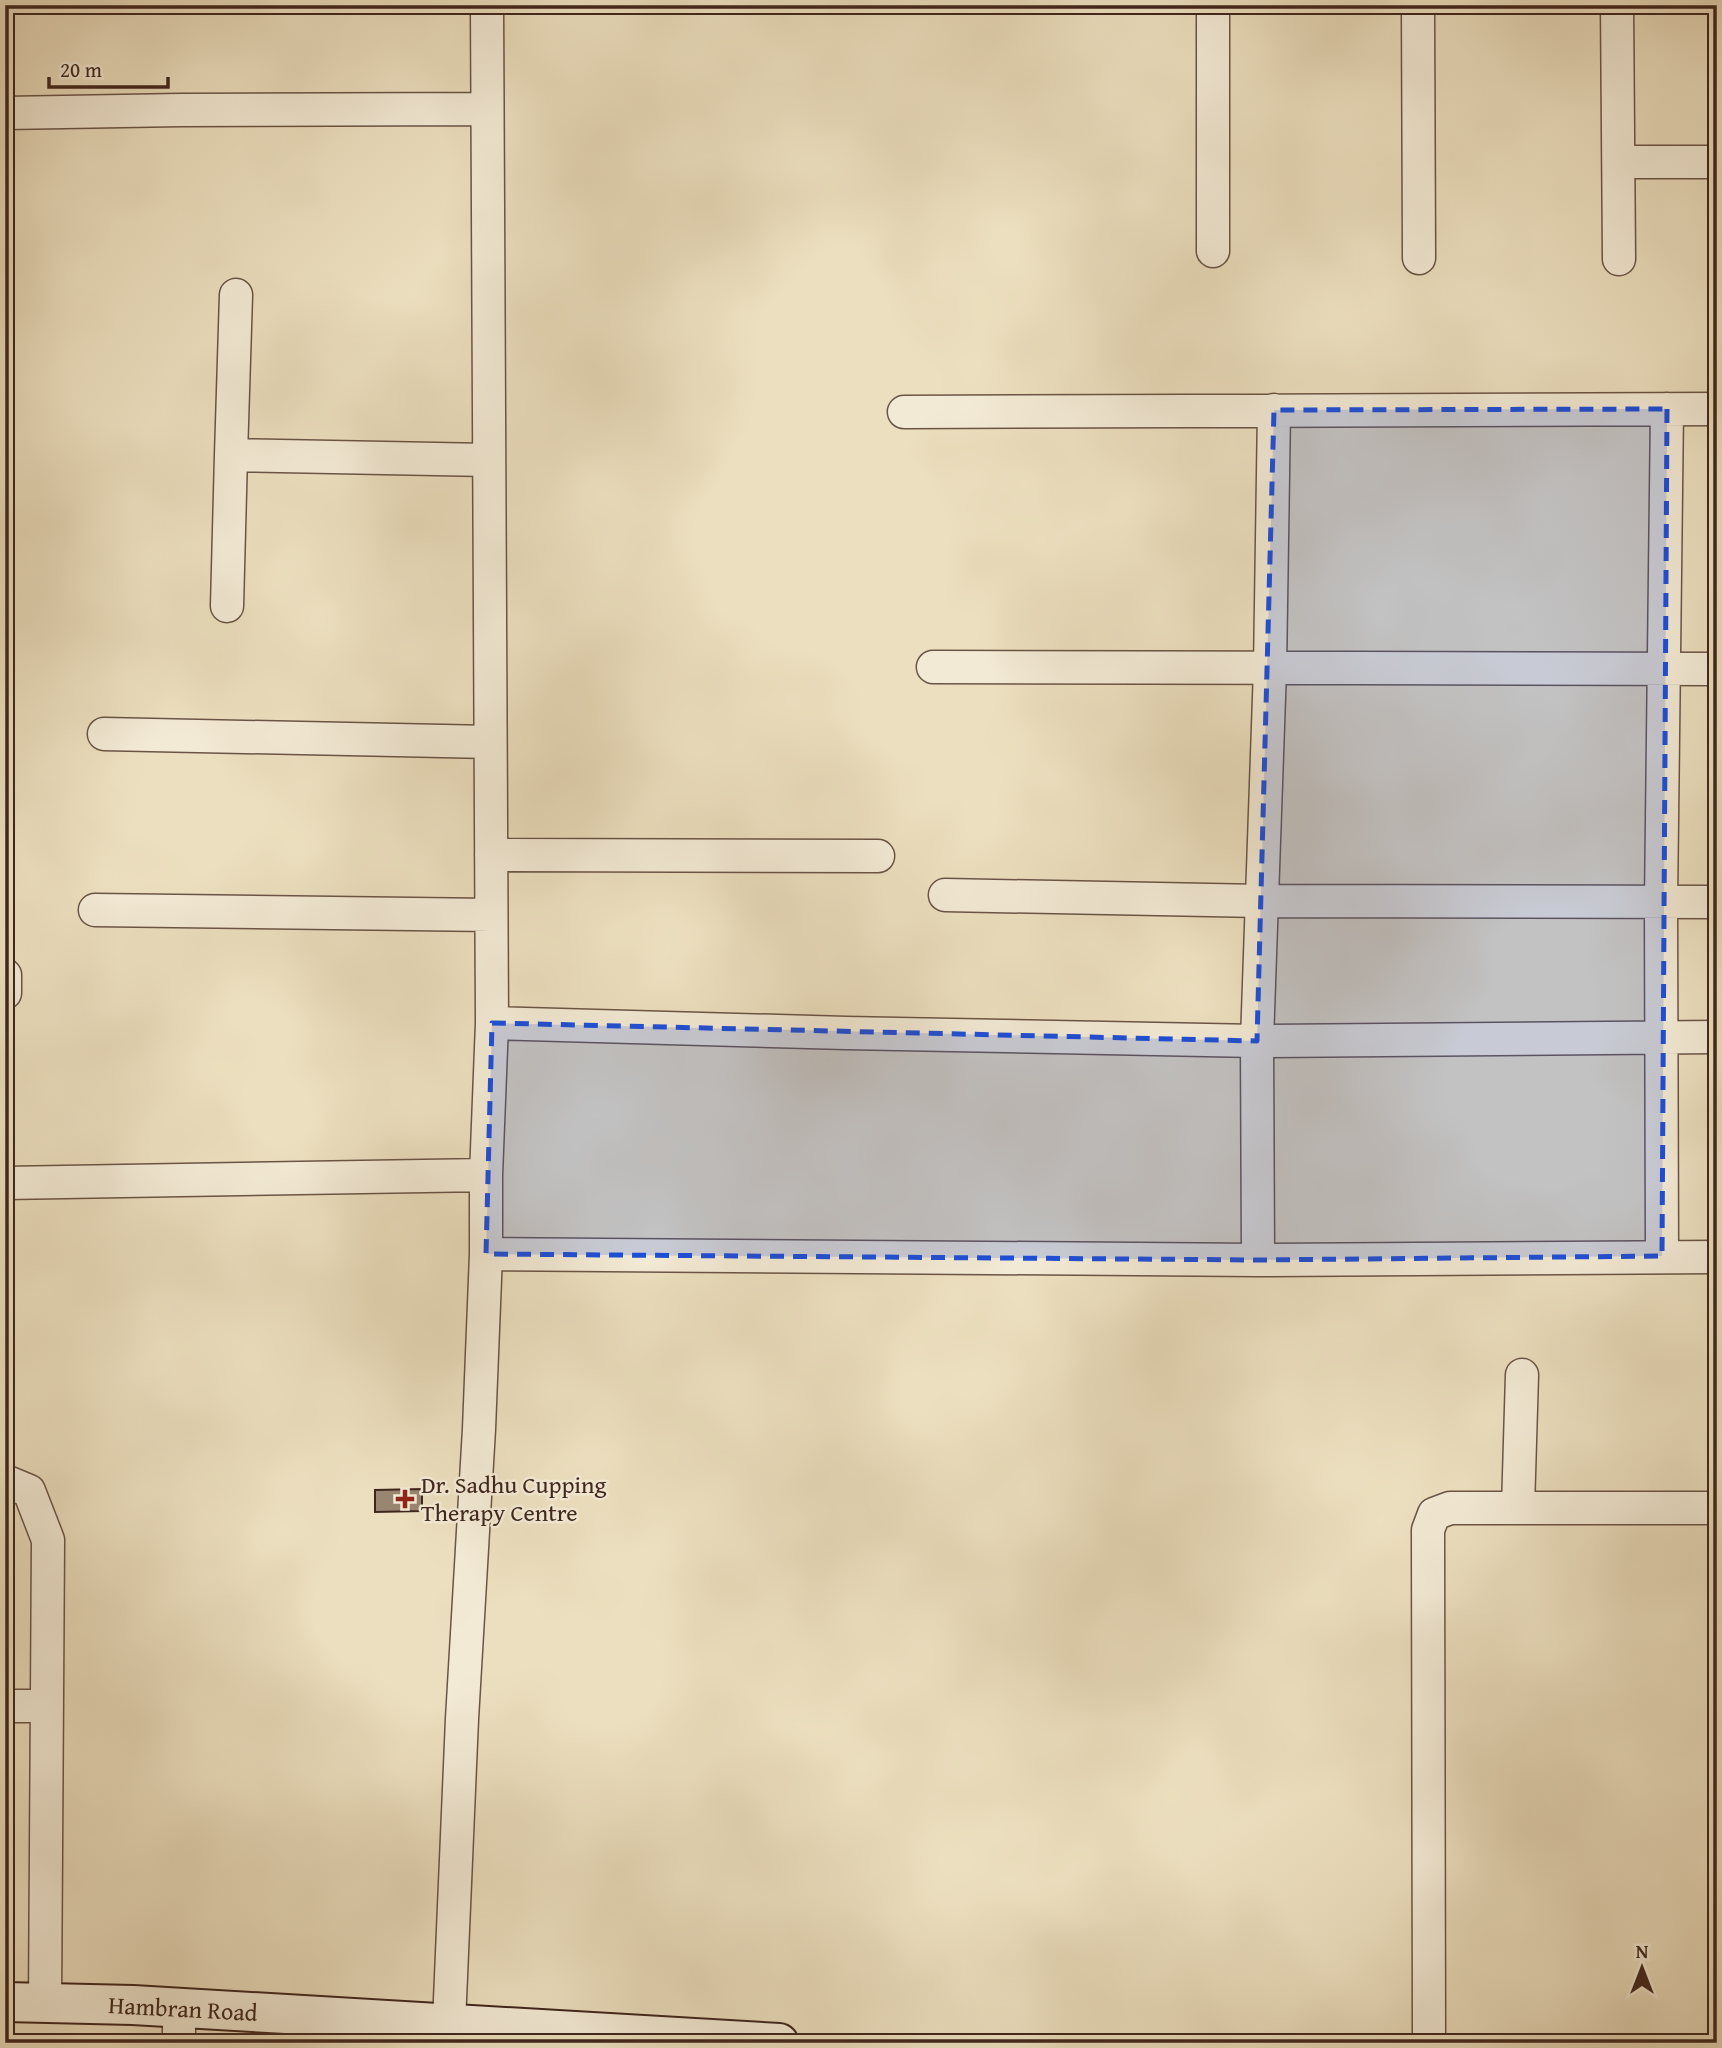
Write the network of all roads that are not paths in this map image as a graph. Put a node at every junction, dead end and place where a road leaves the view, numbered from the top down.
1 (487, 5) edge
2 (1213, 5) edge
3 (1418, 5) edge
4 (1617, 5) edge
5 (486, 109) junction
6 (5, 113) edge
7 (1619, 162) junction
8 (1717, 162) edge
9 (1213, 251) dead end
10 (1419, 258) dead end
11 (1619, 258) dead end
12 (236, 296) dead end
13 (1667, 409) junction
14 (1717, 409) edge
15 (1274, 410) junction
16 (904, 412) dead end
17 (231, 455) junction
18 (488, 460) junction
19 (227, 606) dead end
20 (933, 667) dead end
21 (1270, 669) junction
22 (1717, 669) edge
23 (1665, 670) junction
24 (104, 734) dead end
25 (490, 742) junction
26 (491, 855) junction
27 (878, 856) dead end
28 (945, 895) dead end
29 (1261, 901) junction
30 (1661, 902) junction
31 (1717, 902) edge
32 (95, 910) dead end
33 (491, 915) junction
34 (5, 978) edge
35 (5, 993) edge
36 (492, 1023) junction
37 (1663, 1037) junction
38 (1717, 1037) edge
39 (1257, 1041) junction
40 (486, 1175) junction
41 (5, 1182) edge
42 (486, 1254) junction
43 (1662, 1256) junction
44 (1717, 1256) edge
45 (1258, 1260) junction
46 (1522, 1375) dead end
47 (5, 1481) edge
48 (1518, 1508) junction
49 (1717, 1508) edge
50 (5, 1706) edge
51 (47, 1706) junction
52 (5, 2002) edge
53 (45, 2004) junction
54 (449, 2024) junction
55 (179, 2025) edge
56 (382, 2031) edge
57 (779, 2043) edge
58 (1429, 2043) edge

1 - 5 street
2 - 9 street
3 - 10 street
4 - 7 street
5 - 6 street
5 - 18 street
7 - 8 street
7 - 11 street
12 - 17 street
13 - 14 street
13 - 15 street
13 - 23 street
15 - 16 street
15 - 21 street
17 - 18 street
17 - 19 street
18 - 25 street
20 - 21 street
21 - 23 street
21 - 29 street
22 - 23 street
23 - 30 street
24 - 25 street
25 - 26 street
26 - 27 street
26 - 33 street
28 - 29 street
29 - 30 street
29 - 39 street
30 - 31 street
30 - 37 street
32 - 33 street
33 - 36 street
34 - 35 street
36 - 39 street
36 - 40 street
37 - 38 street
37 - 39 street
37 - 43 street
39 - 45 street
40 - 41 street
40 - 42 street
42 - 45 street
42 - 54 street
43 - 44 street
43 - 45 street
46 - 48 street
47 - 51 street
48 - 49 street
48 - 58 street
50 - 51 street
51 - 53 street
52 - 53 main road, Hambran Road
53 - 55 main road, Hambran Road
54 - 56 main road, Hambran Road
54 - 57 main road, Hambran Road
55 - 56 main road, Hambran Road

